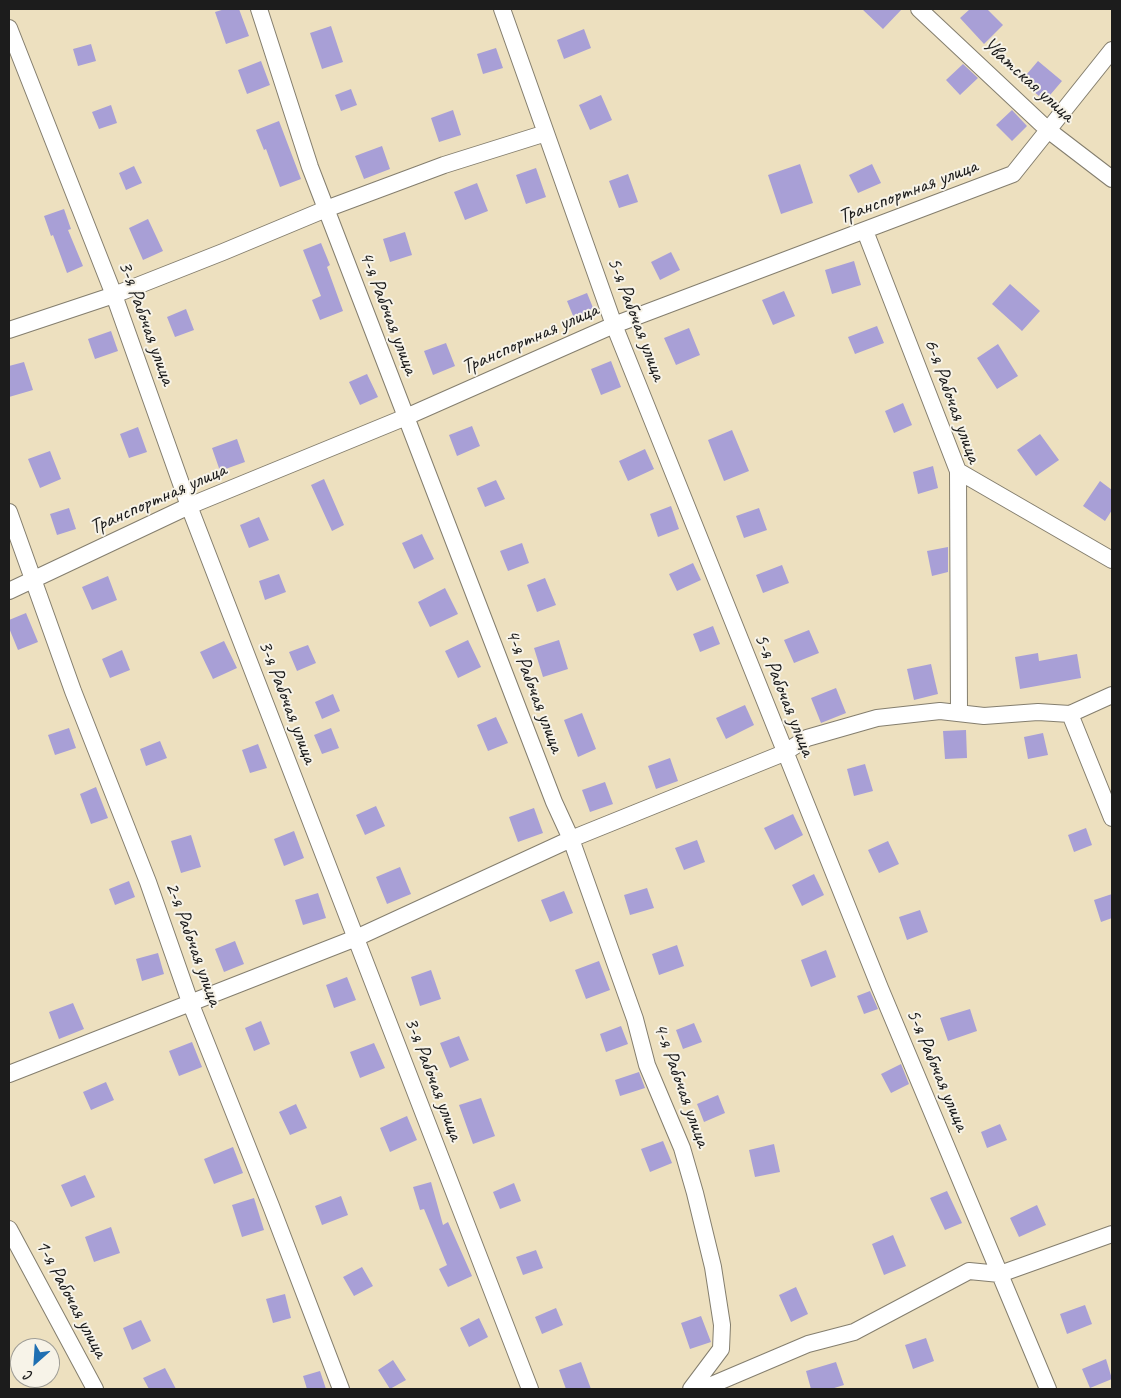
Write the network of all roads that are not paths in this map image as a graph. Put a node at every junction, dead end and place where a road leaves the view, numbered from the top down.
1 (259, 9) edge
2 (502, 9) edge
3 (919, 9) edge
4 (9, 28) edge
5 (1112, 50) edge
6 (1048, 130) junction
7 (546, 133) junction
8 (1112, 178) edge
9 (326, 210) junction
10 (865, 231) junction
11 (114, 295) junction
12 (614, 325) junction
13 (9, 330) edge
14 (406, 417) junction
15 (958, 471) junction
16 (189, 506) junction
17 (9, 512) edge
18 (1112, 560) edge
19 (33, 580) junction
20 (9, 591) edge
21 (1112, 695) edge
22 (959, 713) junction
23 (1070, 714) junction
24 (784, 753) junction
25 (1112, 818) edge
26 (570, 839) junction
27 (356, 938) junction
28 (190, 1002) junction
29 (9, 1074) edge
30 (9, 1229) edge
31 (1112, 1234) edge
32 (1000, 1274) junction
33 (95, 1389) edge
34 (341, 1389) edge
35 (530, 1389) edge
36 (691, 1389) edge
37 (702, 1389) edge
38 (1048, 1389) edge

1 - 9 street, 4-я Рабочая улица
2 - 7 street, 5-я Рабочая улица
3 - 6 street, Уватская улица
4 - 11 street, 3-я Рабочая улица
5 - 6 street, Транспортная улица
6 - 8 street, Уватская улица
6 - 10 street, Транспортная улица
7 - 9 street
7 - 12 street, 5-я Рабочая улица
9 - 11 street
9 - 14 street, 4-я Рабочая улица
10 - 12 street, Транспортная улица
10 - 15 street, 6-я Рабочая улица
11 - 13 street
11 - 16 street, 3-я Рабочая улица
12 - 14 street, Транспортная улица
12 - 24 street, 5-я Рабочая улица
14 - 16 street, Транспортная улица
14 - 26 street, 4-я Рабочая улица
15 - 18 street
15 - 22 street, 6-я Рабочая улица
16 - 19 street, Транспортная улица
16 - 27 street, 3-я Рабочая улица
17 - 19 street, 2-я Рабочая улица
19 - 20 street, Транспортная улица
19 - 28 street, 2-я Рабочая улица
21 - 23 street
22 - 23 street
22 - 24 street
23 - 25 street
24 - 26 street
24 - 32 street, 5-я Рабочая улица
26 - 27 street
26 - 36 street, 4-я Рабочая улица
27 - 28 street
27 - 35 street, 3-я Рабочая улица
28 - 29 street
28 - 34 street, 2-я Рабочая улица
30 - 33 street, 1-я Рабочая улица
31 - 32 street
32 - 37 street
32 - 38 street, 5-я Рабочая улица

